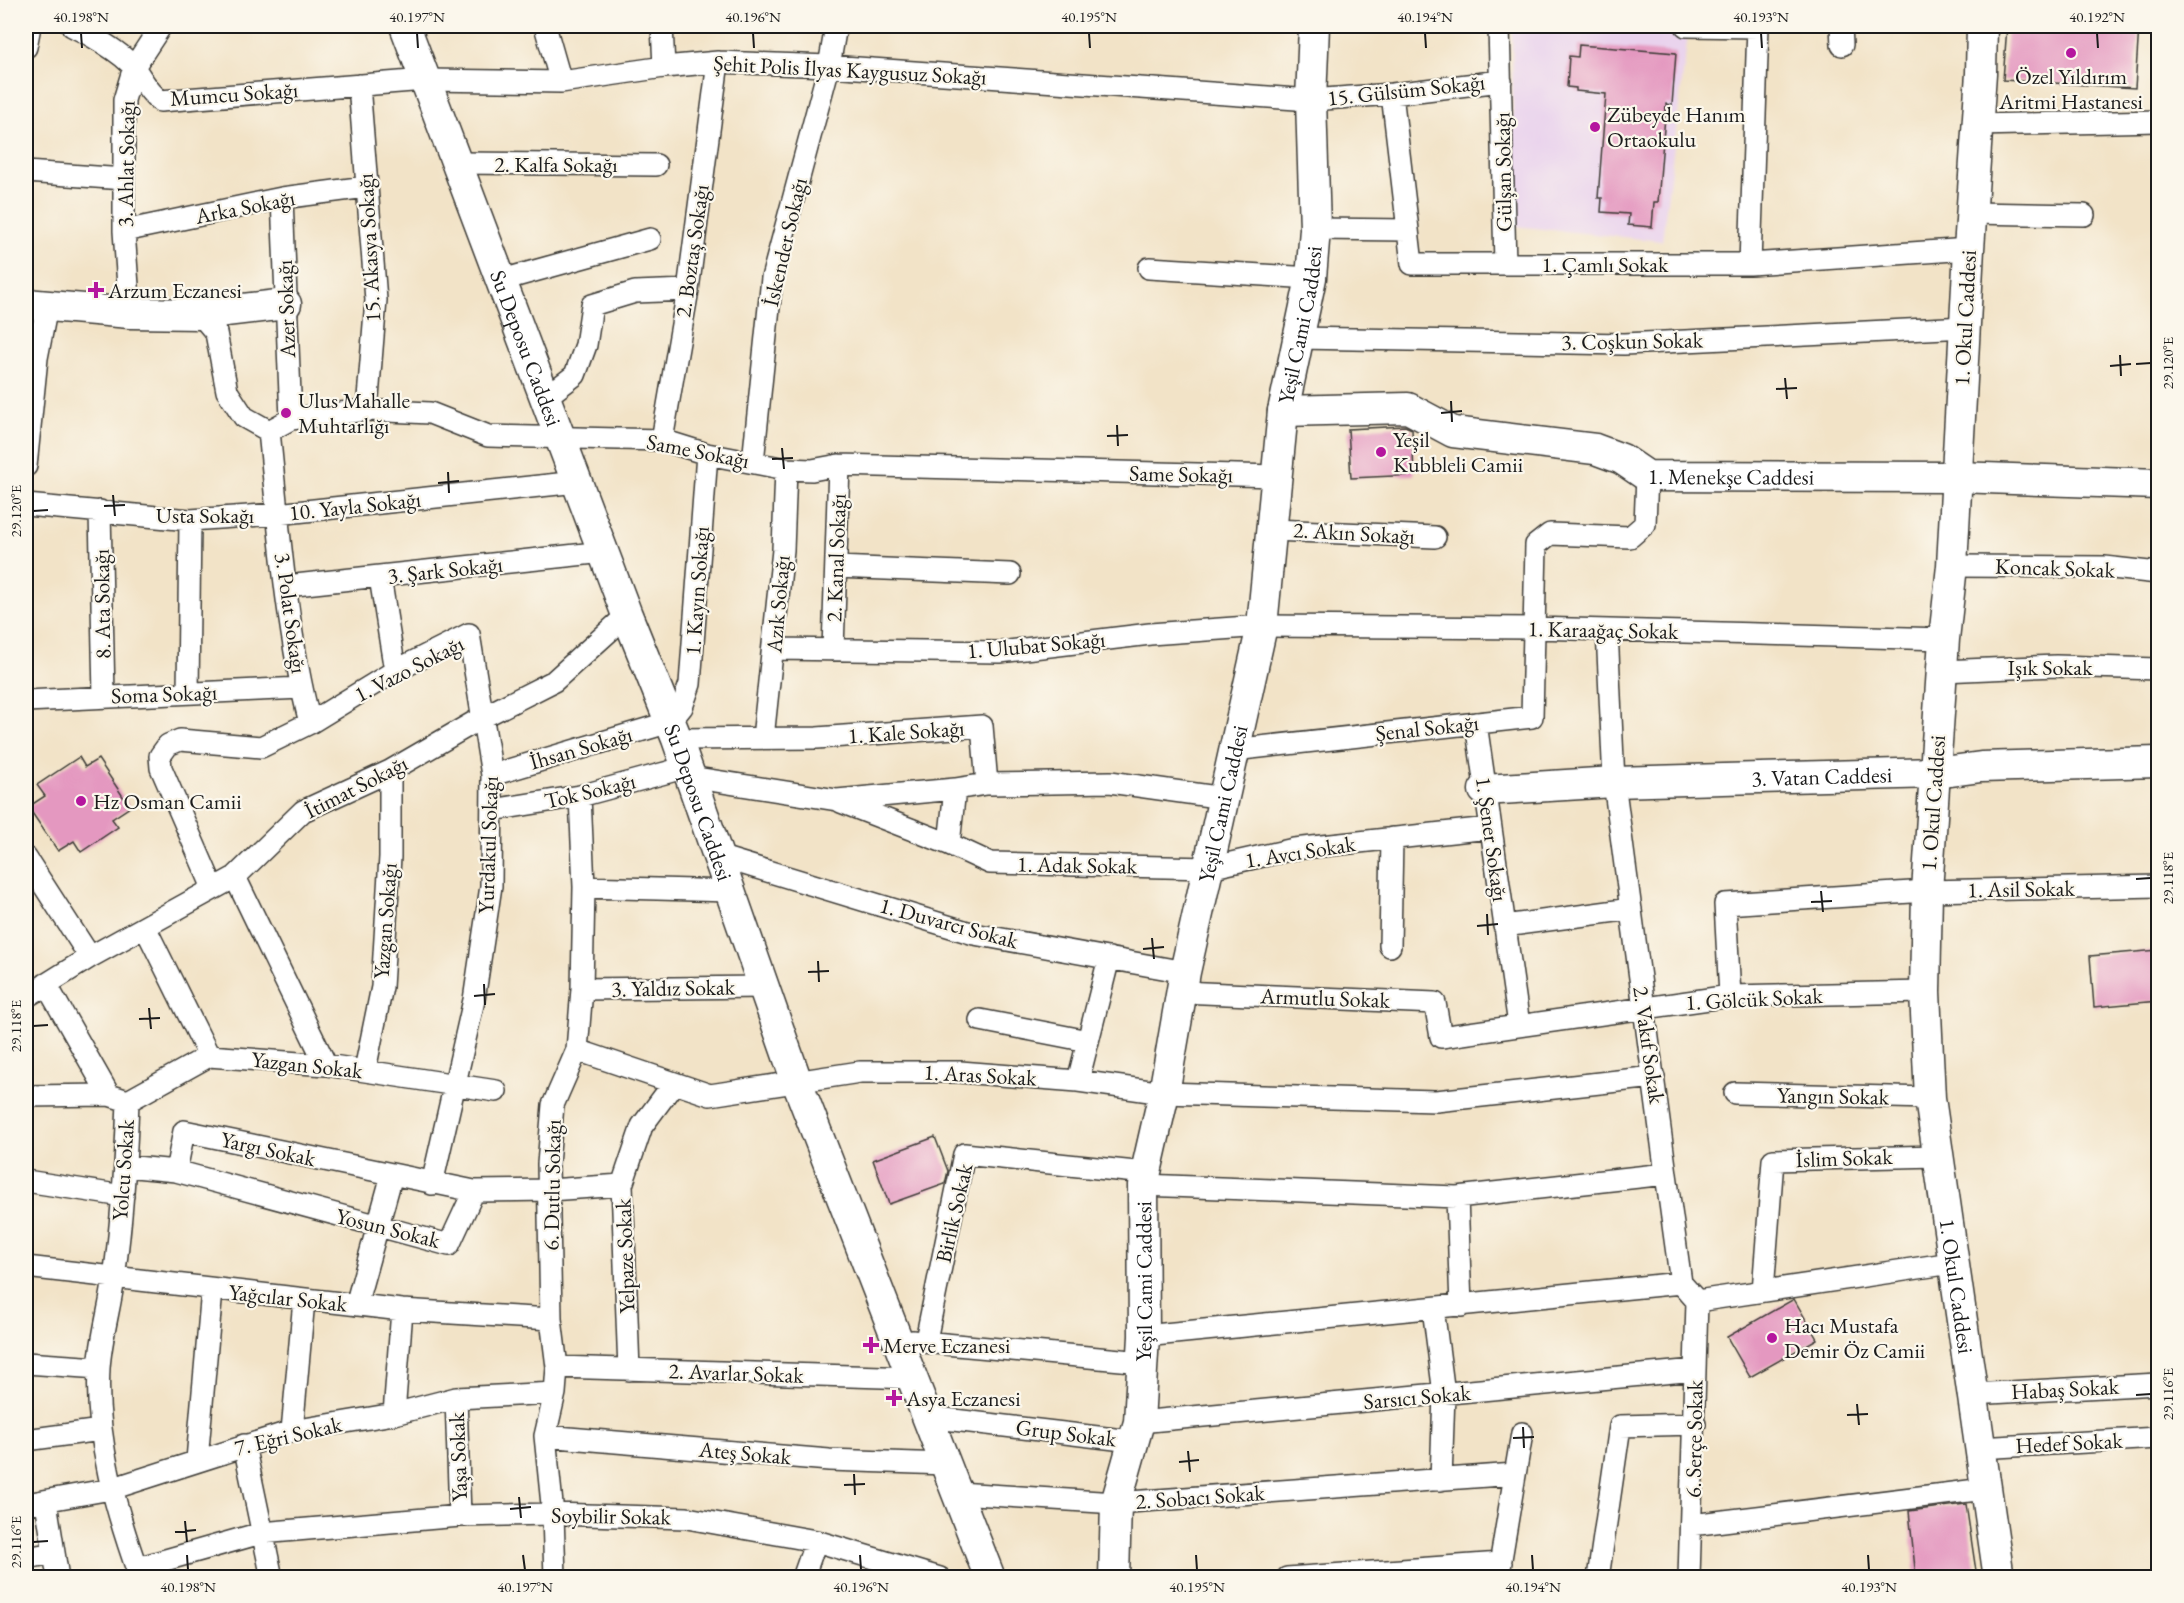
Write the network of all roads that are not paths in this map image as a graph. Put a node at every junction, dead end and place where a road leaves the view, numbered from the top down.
1 (30, 26) edge
2 (72, 26) edge
3 (161, 26) edge
4 (405, 26) edge
5 (545, 26) edge
6 (662, 26) edge
7 (836, 26) edge
8 (1314, 26) edge
9 (1499, 26) edge
10 (1686, 26) edge
11 (1758, 26) edge
12 (1982, 26) edge
13 (26, 47) edge
14 (718, 62) junction
15 (134, 66) junction
16 (829, 66) junction
17 (664, 67) junction
18 (425, 80) junction
19 (1501, 81) junction
20 (561, 82) junction
21 (359, 85) junction
22 (1392, 94) junction
23 (1311, 100) junction
24 (2158, 121) edge
25 (1978, 125) junction
26 (457, 164) junction
27 (656, 165) dead end
28 (26, 172) edge
29 (124, 179) junction
30 (366, 187) junction
31 (282, 198) junction
32 (1971, 213) junction
33 (2084, 215) dead end
34 (1315, 229) junction
35 (1408, 230) junction
36 (124, 231) junction
37 (650, 239) dead end
38 (1968, 249) junction
39 (1506, 264) junction
40 (1750, 264) junction
41 (1149, 268) dead end
42 (1311, 278) junction
43 (502, 280) junction
44 (688, 290) junction
45 (286, 304) junction
46 (36, 305) edge
47 (130, 313) junction
48 (200, 314) junction
49 (1966, 327) junction
50 (1298, 338) junction
51 (546, 397) junction
52 (367, 410) junction
53 (1283, 411) junction
54 (291, 419) junction
55 (270, 431) junction
56 (559, 437) junction
57 (662, 440) junction
58 (706, 454) junction
59 (753, 462) junction
60 (839, 465) junction
61 (26, 466) edge
62 (786, 469) junction
63 (1277, 476) junction
64 (1647, 476) junction
65 (1957, 477) junction
66 (577, 482) junction
67 (2158, 484) edge
68 (26, 505) edge
69 (100, 511) junction
70 (277, 514) junction
71 (190, 520) junction
72 (1273, 530) junction
73 (1435, 537) dead end
74 (604, 552) junction
75 (1952, 566) junction
76 (836, 567) junction
77 (2158, 573) edge
78 (1010, 574) dead end
79 (380, 577) junction
80 (286, 586) junction
81 (627, 615) junction
82 (1262, 626) junction
83 (1534, 628) junction
84 (1607, 630) junction
85 (1944, 639) junction
86 (775, 650) junction
87 (833, 650) junction
88 (2158, 669) edge
89 (395, 671) junction
90 (1942, 671) junction
91 (302, 688) junction
92 (188, 693) junction
93 (104, 696) junction
94 (26, 700) edge
95 (483, 717) junction
96 (310, 723) junction
97 (1476, 723) junction
98 (674, 730) junction
99 (763, 738) junction
100 (1233, 750) junction
101 (2158, 762) edge
102 (390, 771) junction
103 (688, 772) junction
104 (1936, 773) junction
105 (492, 775) junction
106 (1614, 782) junction
107 (987, 784) junction
108 (955, 789) junction
109 (1484, 789) junction
110 (580, 796) junction
111 (1224, 798) junction
112 (837, 800) junction
113 (492, 810) junction
114 (1489, 828) junction
115 (1392, 838) junction
116 (949, 844) junction
117 (718, 856) junction
118 (26, 858) edge
119 (1209, 868) junction
120 (235, 877) junction
121 (2158, 886) edge
122 (584, 887) junction
123 (213, 888) junction
124 (730, 891) junction
125 (1927, 891) junction
126 (1631, 909) junction
127 (1504, 926) junction
128 (145, 927) junction
129 (1389, 946) dead end
130 (90, 957) junction
131 (1110, 958) junction
132 (1183, 982) junction
133 (46, 984) junction
134 (764, 987) junction
135 (582, 989) junction
136 (1925, 992) junction
137 (1730, 996) junction
138 (26, 997) edge
139 (1644, 1007) junction
140 (980, 1020) dead end
141 (1519, 1025) junction
142 (1441, 1037) joint
143 (1088, 1041) junction
144 (577, 1050) junction
145 (209, 1056) junction
146 (326, 1065) junction
147 (364, 1070) junction
148 (1654, 1077) junction
149 (1078, 1081) junction
150 (797, 1082) junction
151 (457, 1083) junction
152 (674, 1083) junction
153 (496, 1091) dead end
154 (1164, 1093) junction
155 (1735, 1093) dead end
156 (26, 1096) edge
157 (118, 1098) junction
158 (1930, 1098) junction
159 (1938, 1156) junction
160 (125, 1166) junction
161 (176, 1171) junction
162 (1666, 1174) junction
163 (392, 1175) junction
164 (1144, 1179) junction
165 (26, 1181) edge
166 (432, 1184) junction
167 (622, 1185) junction
168 (549, 1190) junction
169 (474, 1191) junction
170 (123, 1196) junction
171 (1457, 1197) junction
172 (378, 1227) junction
173 (1952, 1263) junction
174 (26, 1267) edge
175 (114, 1279) junction
176 (1681, 1283) junction
177 (212, 1290) junction
178 (1763, 1291) junction
179 (304, 1300) junction
180 (1697, 1301) junction
181 (356, 1305) junction
182 (1461, 1306) junction
183 (1433, 1308) junction
184 (402, 1310) junction
185 (551, 1319) junction
186 (913, 1341) junction
187 (1144, 1349) junction
188 (26, 1363) edge
189 (557, 1367) junction
190 (99, 1368) junction
191 (630, 1370) junction
192 (1695, 1370) junction
193 (914, 1378) junction
194 (2158, 1384) edge
195 (555, 1393) junction
196 (1444, 1394) junction
197 (1972, 1394) junction
198 (456, 1398) junction
199 (394, 1414) junction
200 (928, 1418) junction
201 (1695, 1424) junction
202 (101, 1430) junction
203 (292, 1431) junction
204 (1136, 1431) junction
205 (1522, 1433) dead end
206 (545, 1436) junction
207 (2158, 1438) edge
208 (26, 1440) edge
209 (244, 1445) junction
210 (1979, 1448) junction
211 (197, 1460) junction
212 (946, 1464) junction
213 (1515, 1474) junction
214 (1441, 1479) junction
215 (111, 1489) junction
216 (1985, 1489) junction
217 (958, 1493) junction
218 (36, 1503) edge
219 (1116, 1503) junction
220 (553, 1514) junction
221 (460, 1516) junction
222 (1691, 1525) junction
223 (261, 1533) junction
224 (816, 1541) junction
225 (54, 1552) junction
226 (26, 1558) edge
227 (1499, 1570) edge
228 (138, 1573) edge
229 (58, 1578) edge
230 (272, 1578) edge
231 (555, 1578) edge
232 (804, 1578) edge
233 (940, 1578) edge
234 (990, 1578) edge
235 (1114, 1578) edge
236 (1287, 1578) edge
237 (1598, 1578) edge
238 (1689, 1578) edge
239 (1999, 1578) edge

1 - 13 street
2 - 15 street, Mumcu Sokağı
3 - 15 street, 3. Ahlat Sokağı
4 - 18 main road, Su Deposu Caddesi
5 - 20 street
6 - 17 street
7 - 16 street, İskender Sokağı
8 - 23 main road, Yeşil Cami Caddesi
9 - 19 street, Gülşan Sokağı
10 - 11 street
11 - 40 street
12 - 25 main road, 1. Okul Caddesi
14 - 16 street, Şehit Polis İlyas Kaygusuz Sokağı
14 - 17 street, Şehit Polis İlyas Kaygusuz Sokağı
14 - 44 street, 2. Boztaş Sokağı
15 - 21 street, Mumcu Sokağı
15 - 29 street, 3. Ahlat Sokağı
16 - 23 street, Şehit Polis İlyas Kaygusuz Sokağı
16 - 59 street, İskender Sokağı
17 - 20 street, Şehit Polis İlyas Kaygusuz Sokağı
18 - 20 street, Şehit Polis İlyas Kaygusuz Sokağı
18 - 21 street, Mumcu Sokağı
18 - 26 main road, Su Deposu Caddesi
19 - 22 street, 15. Gülsüm Sokağı
19 - 39 street, Gülşan Sokağı
21 - 30 street, 15. Akasya Sokağı
22 - 23 street, 15. Gülsüm Sokağı
22 - 35 street, 1. Çamlı Sokak
23 - 34 main road, Yeşil Cami Caddesi
24 - 25 street
25 - 32 main road, 1. Okul Caddesi
26 - 27 street, 2. Kalfa Sokağı
26 - 43 main road, Su Deposu Caddesi
28 - 29 street
29 - 36 street, 3. Ahlat Sokağı
30 - 31 street, Arka Sokağı
30 - 52 street, 15. Akasya Sokağı
31 - 36 street, Arka Sokağı
31 - 45 street, Azer Sokağı
32 - 33 street
32 - 38 main road, 1. Okul Caddesi
34 - 35 street
34 - 42 main road, Yeşil Cami Caddesi
35 - 39 street, 1. Çamlı Sokak
36 - 47 street, 3. Ahlat Sokağı
37 - 43 street
38 - 40 street, 1. Çamlı Sokak
38 - 49 main road, 1. Okul Caddesi
39 - 40 street, 1. Çamlı Sokak
41 - 42 street
42 - 50 main road, Yeşil Cami Caddesi
43 - 51 main road, Su Deposu Caddesi
44 - 51 street
44 - 57 street, 2. Boztaş Sokağı
45 - 48 main road
45 - 54 street, Azer Sokağı
46 - 47 main road
46 - 61 street
47 - 48 main road
48 - 55 street
49 - 50 street, 3. Coşkun Sokak
49 - 65 main road, 1. Okul Caddesi
50 - 53 main road, Yeşil Cami Caddesi
51 - 56 main road, Su Deposu Caddesi
52 - 54 street, Same Sokağı
52 - 56 street, Same Sokağı
53 - 63 main road, Yeşil Cami Caddesi
53 - 64 main road, 1. Menekşe Caddesi
54 - 55 street, Same Sokağı
55 - 70 street, 3. Polat Sokağı
56 - 57 street, Same Sokağı
56 - 66 main road, Su Deposu Caddesi
57 - 58 street, Same Sokağı
58 - 59 street, Same Sokağı
58 - 98 street, 1. Kayın Sokağı
59 - 62 street, Same Sokağı
60 - 62 street, Same Sokağı
60 - 63 street, Same Sokağı
60 - 76 street, 2. Kanal Sokağı
62 - 86 street, Azık Sokağı
63 - 72 main road, Yeşil Cami Caddesi
64 - 65 main road, 1. Menekşe Caddesi
64 - 83 street
65 - 67 main road, 1. Menekşe Caddesi
65 - 75 main road, 1. Okul Caddesi
66 - 70 street, 10. Yayla Sokağı
66 - 74 main road, Su Deposu Caddesi
68 - 69 street, Usta Sokağı
69 - 71 street, Usta Sokağı
69 - 93 street, 8. Ata Sokağı
70 - 71 street, Usta Sokağı
70 - 80 street, 3. Polat Sokağı
71 - 92 street
72 - 73 street, 2. Akın Sokağı
72 - 82 main road, Yeşil Cami Caddesi
74 - 79 street, 3. Şark Sokağı
74 - 81 main road, Su Deposu Caddesi
75 - 77 street, Koncak Sokak
75 - 85 main road, 1. Okul Caddesi
76 - 78 street
76 - 87 street, 2. Kanal Sokağı
79 - 80 street, 3. Şark Sokağı
79 - 89 street
80 - 91 street, 3. Polat Sokağı
81 - 95 street, İtimat Sokağı
81 - 98 main road, Su Deposu Caddesi
82 - 83 street, 1. Karaağaç Sokak
82 - 87 street, 1. Ulubat Sokağı
82 - 100 main road, Yeşil Cami Caddesi
83 - 84 street, 1. Karaağaç Sokak
83 - 97 street, Şenal Sokağı
84 - 85 street, 1. Karaağaç Sokak
84 - 106 street, 2. Vakıf Sokak
85 - 90 main road, 1. Okul Caddesi
86 - 87 street, 1. Ulubat Sokağı
86 - 99 street, Azık Sokağı
88 - 90 street, Işık Sokak
89 - 95 street, 1. Vazo Sokağı
89 - 96 street, 1. Vazo Sokağı
90 - 104 main road, 1. Okul Caddesi
91 - 92 street, Soma Sokağı
91 - 96 street, 3. Polat Sokağı
92 - 93 street, Soma Sokağı
93 - 94 street, Soma Sokağı
95 - 102 street, İtimat Sokağı
95 - 105 street, Yurdakul Sokağı
96 - 123 street, 1. Vazo Sokağı
97 - 100 street, Şenal Sokağı
97 - 109 street, 1. Şener Sokağı
98 - 99 street, 1. Kale Sokağı
98 - 103 main road, Su Deposu Caddesi
98 - 105 street, İhsan Sokağı
99 - 107 street, 1. Kale Sokağı
100 - 111 main road, Yeşil Cami Caddesi
101 - 104 main road, 3. Vatan Caddesi
102 - 120 street, İtimat Sokağı
102 - 147 street, Yazgan Sokağı
103 - 110 street, Tok Sokağı
103 - 112 street
103 - 117 main road, Su Deposu Caddesi
104 - 106 main road, 3. Vatan Caddesi
104 - 125 main road, 1. Okul Caddesi
105 - 113 street, Yurdakul Sokağı
106 - 109 main road, 3. Vatan Caddesi
106 - 126 street, 2. Vakıf Sokak
107 - 108 street
107 - 111 street
108 - 112 street
108 - 116 street
109 - 114 street, 1. Şener Sokağı
110 - 113 street, Tok Sokağı
110 - 122 street, 6. Dutlu Sokağı
111 - 119 main road, Yeşil Cami Caddesi
112 - 116 street, 1. Adak Sokak
113 - 151 street, Yurdakul Sokağı
114 - 115 street, 1. Avcı Sokak
114 - 127 street, 1. Şener Sokağı
115 - 119 street, 1. Avcı Sokak
115 - 129 street
116 - 119 street, 1. Adak Sokak
117 - 124 main road, Su Deposu Caddesi
117 - 131 street, 1. Duvarcı Sokak
118 - 130 street
119 - 132 main road, Yeşil Cami Caddesi
120 - 123 street, İtimat Sokağı
120 - 146 street
121 - 125 street, 1. Asil Sokak
122 - 124 street
122 - 135 street, 6. Dutlu Sokağı
123 - 128 street, İtimat Sokağı
124 - 134 main road, Su Deposu Caddesi
125 - 136 main road, 1. Okul Caddesi
125 - 137 street, 1. Asil Sokak
126 - 127 street
126 - 139 street, 2. Vakıf Sokak
127 - 141 street, 1. Şener Sokağı
128 - 130 street, İtimat Sokağı
128 - 145 street
130 - 133 street, İtimat Sokağı
131 - 132 street, 1. Duvarcı Sokak
131 - 143 street
132 - 142 street, Armutlu Sokak
132 - 154 main road, Yeşil Cami Caddesi
133 - 138 street, İtimat Sokağı
133 - 157 street, Yolcu Sokak
134 - 135 street, 3. Yaldız Sokak
134 - 150 main road, Su Deposu Caddesi
135 - 144 street, 6. Dutlu Sokağı
136 - 137 street, 1. Gölcük Sokak
136 - 158 main road, 1. Okul Caddesi
137 - 139 street, 1. Gölcük Sokak
139 - 141 street, 1. Gölcük Sokak
139 - 148 street, 2. Vakıf Sokak
140 - 143 street
141 - 142 street, 1. Gölcük Sokak
143 - 149 street
144 - 152 street, 1. Aras Sokak
144 - 168 street, 6. Dutlu Sokağı
145 - 146 street, Yazgan Sokak
145 - 157 street
146 - 147 street, Yazgan Sokak
147 - 151 street, Yazgan Sokak
148 - 154 street, 1. Aras Sokak
148 - 162 street, 2. Vakıf Sokak
149 - 150 street, 1. Aras Sokak
149 - 154 street, 1. Aras Sokak
150 - 152 street, 1. Aras Sokak
150 - 186 main road, Su Deposu Caddesi
151 - 153 street, Yazgan Sokak
151 - 166 street, Yurdakul Sokağı
152 - 167 street, Yelpaze Sokak
154 - 164 main road, Yeşil Cami Caddesi
155 - 158 street, Yangın Sokak
156 - 157 street
157 - 160 street, Yolcu Sokak
158 - 159 main road, 1. Okul Caddesi
159 - 173 main road, 1. Okul Caddesi
159 - 178 street, İslim Sokak
160 - 161 street, Yosun Sokak
160 - 170 street, Yolcu Sokak
161 - 163 street, Yargı Sokak
161 - 172 street, Yosun Sokak
162 - 171 street
162 - 176 street, 2. Vakıf Sokak
163 - 166 street, Yargı Sokak
163 - 172 street
164 - 171 street
164 - 186 street, Birlik Sokak
164 - 187 main road, Yeşil Cami Caddesi
165 - 170 street
166 - 169 street, Yargı Sokak
167 - 168 street
167 - 191 street, Yelpaze Sokak
168 - 169 street
168 - 185 street, 6. Dutlu Sokağı
169 - 172 street, Yosun Sokak
170 - 175 street, Yolcu Sokak
171 - 182 street
172 - 181 street
173 - 178 street
173 - 197 main road, 1. Okul Caddesi
174 - 175 street, Yağcılar Sokak
175 - 177 street, Yağcılar Sokak
175 - 190 street, Yolcu Sokak
176 - 180 street
176 - 182 street
177 - 179 street, Yağcılar Sokak
177 - 211 street
178 - 180 street
179 - 181 street, Yağcılar Sokak
179 - 203 street
180 - 192 street, 6. Serçe Sokak
181 - 184 street, Yağcılar Sokak
182 - 183 street
183 - 187 street
183 - 196 street
184 - 185 street, Yağcılar Sokak
184 - 199 street
185 - 189 street, 6. Dutlu Sokağı
186 - 187 street
186 - 193 main road, Su Deposu Caddesi
187 - 204 main road, Yeşil Cami Caddesi
188 - 190 street
189 - 191 street, 2. Avarlar Sokak
189 - 195 street, 6. Dutlu Sokağı
190 - 202 street, Yolcu Sokak
191 - 193 street, 2. Avarlar Sokak
192 - 196 street, Sarsıcı Sokak
192 - 201 street, 6. Serçe Sokak
193 - 200 main road, Su Deposu Caddesi
194 - 197 street, Habaş Sokak
195 - 198 street, 7. Eğri Sokak
195 - 206 street, 6. Dutlu Sokağı
196 - 204 street, Sarsıcı Sokak
196 - 214 street
197 - 210 main road, 1. Okul Caddesi
198 - 199 street, 7. Eğri Sokak
198 - 221 street, Yaşa Sokak
199 - 203 street, 7. Eğri Sokak
200 - 204 street, Grup Sokak
200 - 212 main road, Su Deposu Caddesi
201 - 222 street, 6. Serçe Sokak
201 - 237 street
202 - 208 street
202 - 215 street, Yolcu Sokak
203 - 209 street, 7. Eğri Sokak
204 - 219 main road, Yeşil Cami Caddesi
205 - 213 street
206 - 212 street, Ateş Sokak
206 - 220 street, 6. Dutlu Sokağı
207 - 210 street, Hedef Sokak
209 - 211 street, 7. Eğri Sokak
209 - 223 street
210 - 216 main road, 1. Okul Caddesi
211 - 215 street, 7. Eğri Sokak
212 - 217 main road, Su Deposu Caddesi
213 - 214 street, 2. Sobacı Sokak
213 - 227 street
214 - 219 street, 2. Sobacı Sokak
215 - 218 street, 7. Eğri Sokak
215 - 228 street, Yolcu Sokak
216 - 222 street
216 - 239 main road, 1. Okul Caddesi
217 - 219 street, 2. Sobacı Sokak
217 - 234 main road, Su Deposu Caddesi
218 - 225 street
219 - 235 main road, Yeşil Cami Caddesi
220 - 221 street, Soybilir Sokak
220 - 224 street, Soybilir Sokak
220 - 231 street, 6. Dutlu Sokağı
221 - 223 street, Soybilir Sokak
222 - 238 street, 6. Serçe Sokak
223 - 228 street, Soybilir Sokak
223 - 230 street
224 - 232 street
224 - 233 street, Soybilir Sokak
225 - 226 street
225 - 229 street
227 - 236 street

